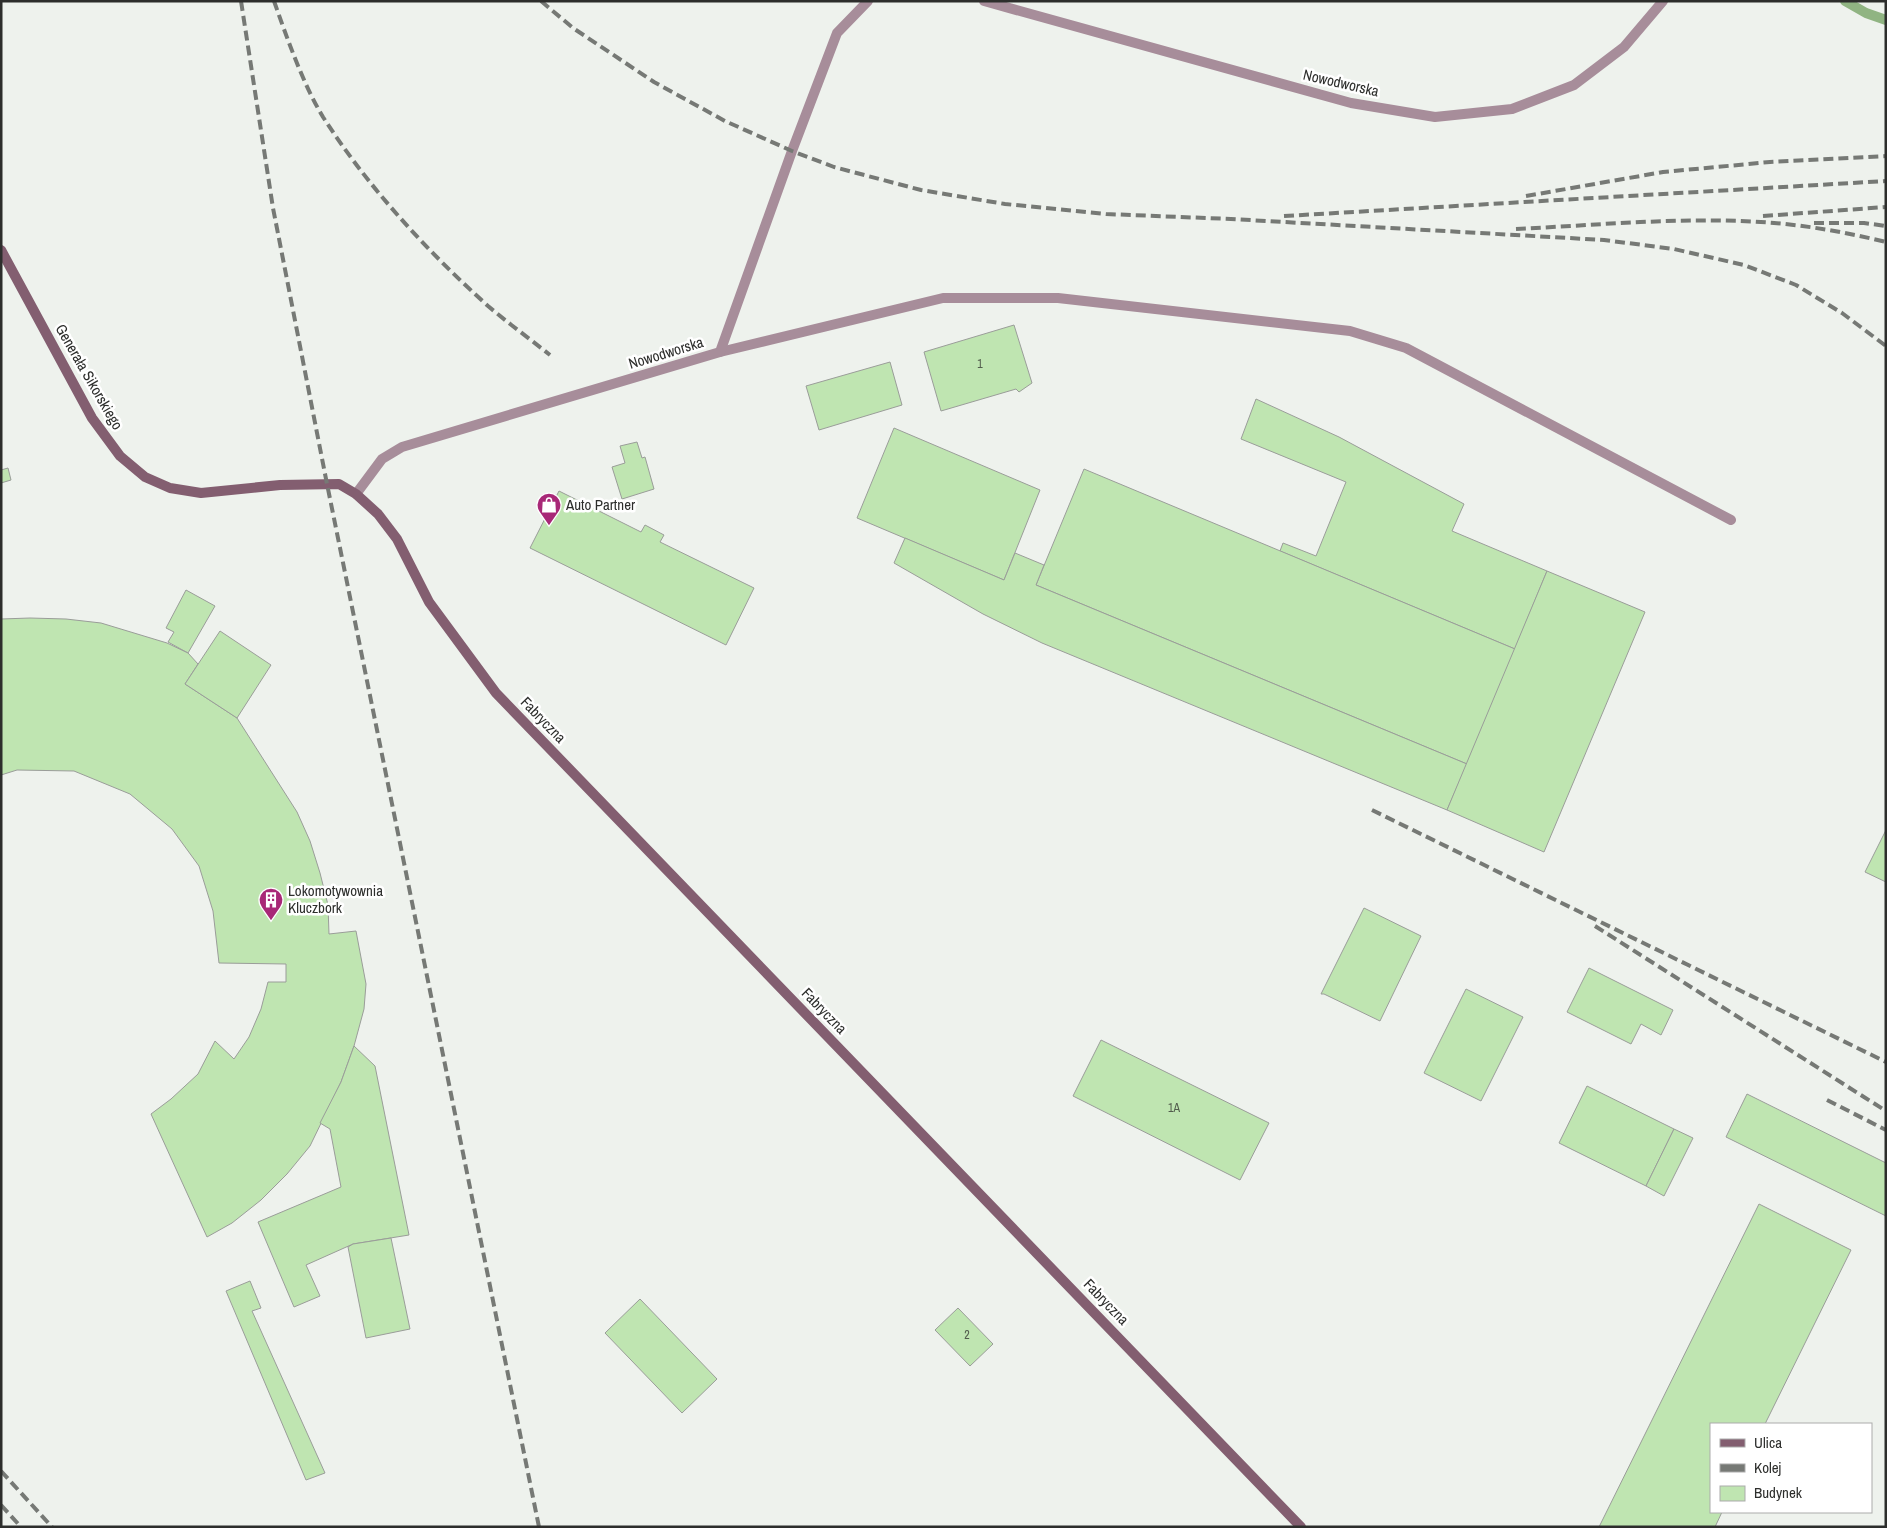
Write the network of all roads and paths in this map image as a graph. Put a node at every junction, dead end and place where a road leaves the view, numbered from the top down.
1 (868, 1) edge
2 (984, 1) edge
3 (1663, 1) edge
4 (1, 250) edge
5 (720, 352) junction
6 (356, 494) junction
7 (1730, 520) dead end
8 (1301, 1527) edge

1 - 5 street, Nowodworska
2 - 3 street, Nowodworska
4 - 6 street, Generała Sikorskiego
5 - 6 street, Nowodworska
5 - 7 street
6 - 8 street, Fabryczna

